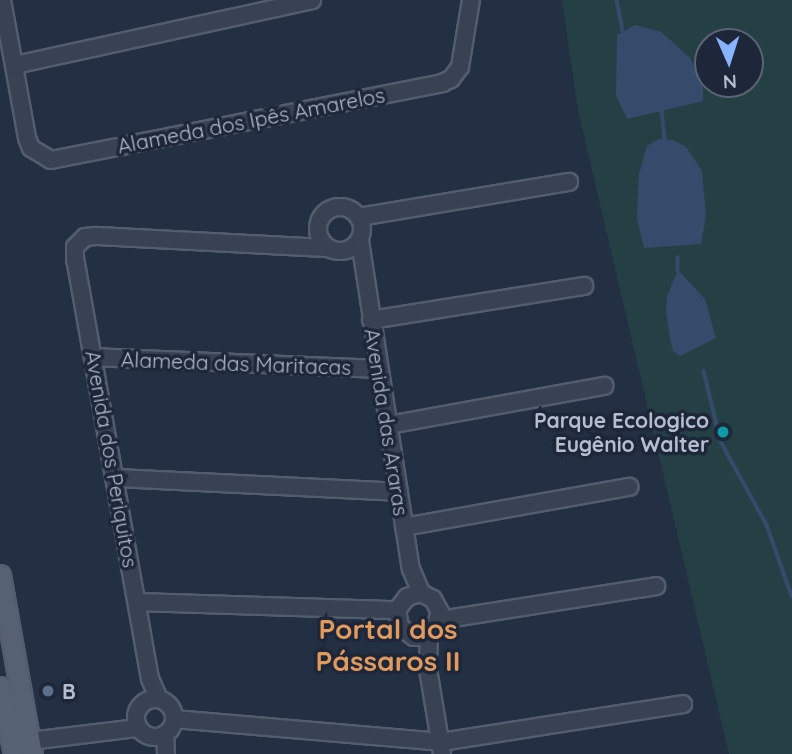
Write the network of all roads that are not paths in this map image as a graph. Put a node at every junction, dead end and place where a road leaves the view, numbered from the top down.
1 (2, 0) edge
2 (306, 1) edge
3 (466, 1) edge
4 (15, 65) junction
5 (569, 182) dead end
6 (359, 217) junction
7 (360, 241) junction
8 (327, 247) junction
9 (344, 251) junction
10 (365, 274) junction
11 (584, 286) dead end
12 (371, 320) junction
13 (93, 357) junction
14 (379, 369) junction
15 (604, 386) dead end
16 (389, 425) junction
17 (115, 478) junction
18 (629, 487) dead end
19 (399, 492) junction
20 (404, 527) junction
21 (0, 575) edge
22 (656, 586) dead end
23 (414, 595) junction
24 (138, 602) junction
25 (397, 610) junction
26 (440, 620) junction
27 (422, 635) junction
28 (0, 687) edge
29 (153, 700) junction
30 (683, 704) dead end
31 (4, 725) edge
32 (157, 729) junction
33 (31, 748) edge
34 (442, 748) edge
35 (14, 754) edge
36 (159, 754) edge
37 (166, 754) edge

1 - 4 street
2 - 4 street
3 - 4 street, Alameda dos Ipês Amarelos
5 - 6 street
6 - 7 street
6 - 8 street
7 - 9 street
7 - 10 street, Avenida das Araras
8 - 9 street
8 - 13 street, Avenida dos Periquitos
9 - 10 street
10 - 12 street, Avenida das Araras
11 - 12 street
12 - 14 street, Avenida das Araras
13 - 14 street, Alameda das Maritacas
13 - 17 street, Avenida dos Periquitos
14 - 16 street, Avenida das Araras
15 - 16 street
16 - 19 street, Avenida das Araras
17 - 19 street
17 - 24 street, Avenida dos Periquitos
18 - 20 street
19 - 20 street, Avenida das Araras
20 - 23 street, Avenida das Araras
21 - 33 main road
22 - 26 street
23 - 25 street
23 - 26 street
24 - 25 street
24 - 29 street, Avenida dos Periquitos
25 - 27 street
26 - 27 street
27 - 34 street
28 - 31 main road
29 - 32 street, Avenida dos Periquitos
29 - 32 street
30 - 34 street
31 - 35 main road
32 - 33 street
32 - 34 street
32 - 36 street, Avenida dos Periquitos
32 - 37 street

